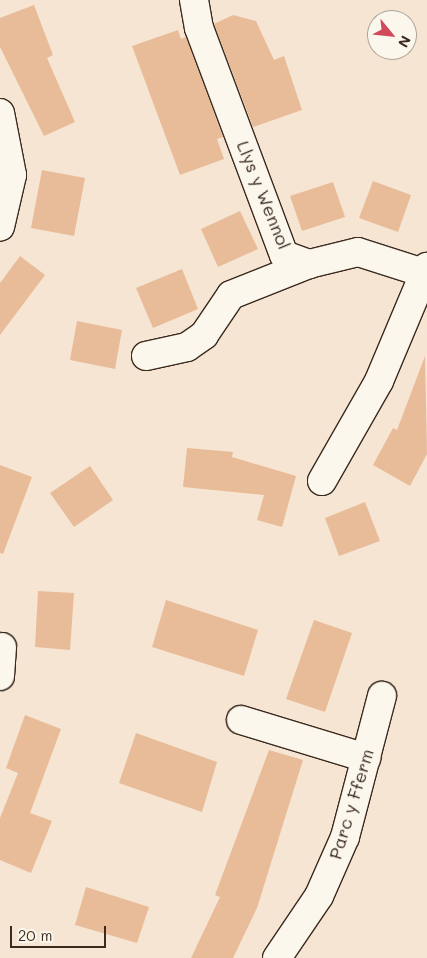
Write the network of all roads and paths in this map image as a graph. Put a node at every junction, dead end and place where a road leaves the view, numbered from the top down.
1 (194, 0) edge
2 (0, 113) edge
3 (0, 227) edge
4 (309, 264) junction
5 (426, 270) edge
6 (146, 356) dead end
7 (322, 481) dead end
8 (2, 647) dead end
9 (0, 676) edge
10 (382, 696) dead end
11 (241, 720) dead end
12 (366, 758) junction
13 (277, 958) edge

1 - 4 street, Llys y Wennol
2 - 3 street
4 - 5 street, Llys y Wennol
4 - 6 street
5 - 7 street
8 - 9 street
10 - 12 street, Parc y Fferm
11 - 12 street
12 - 13 street, Parc y Fferm

